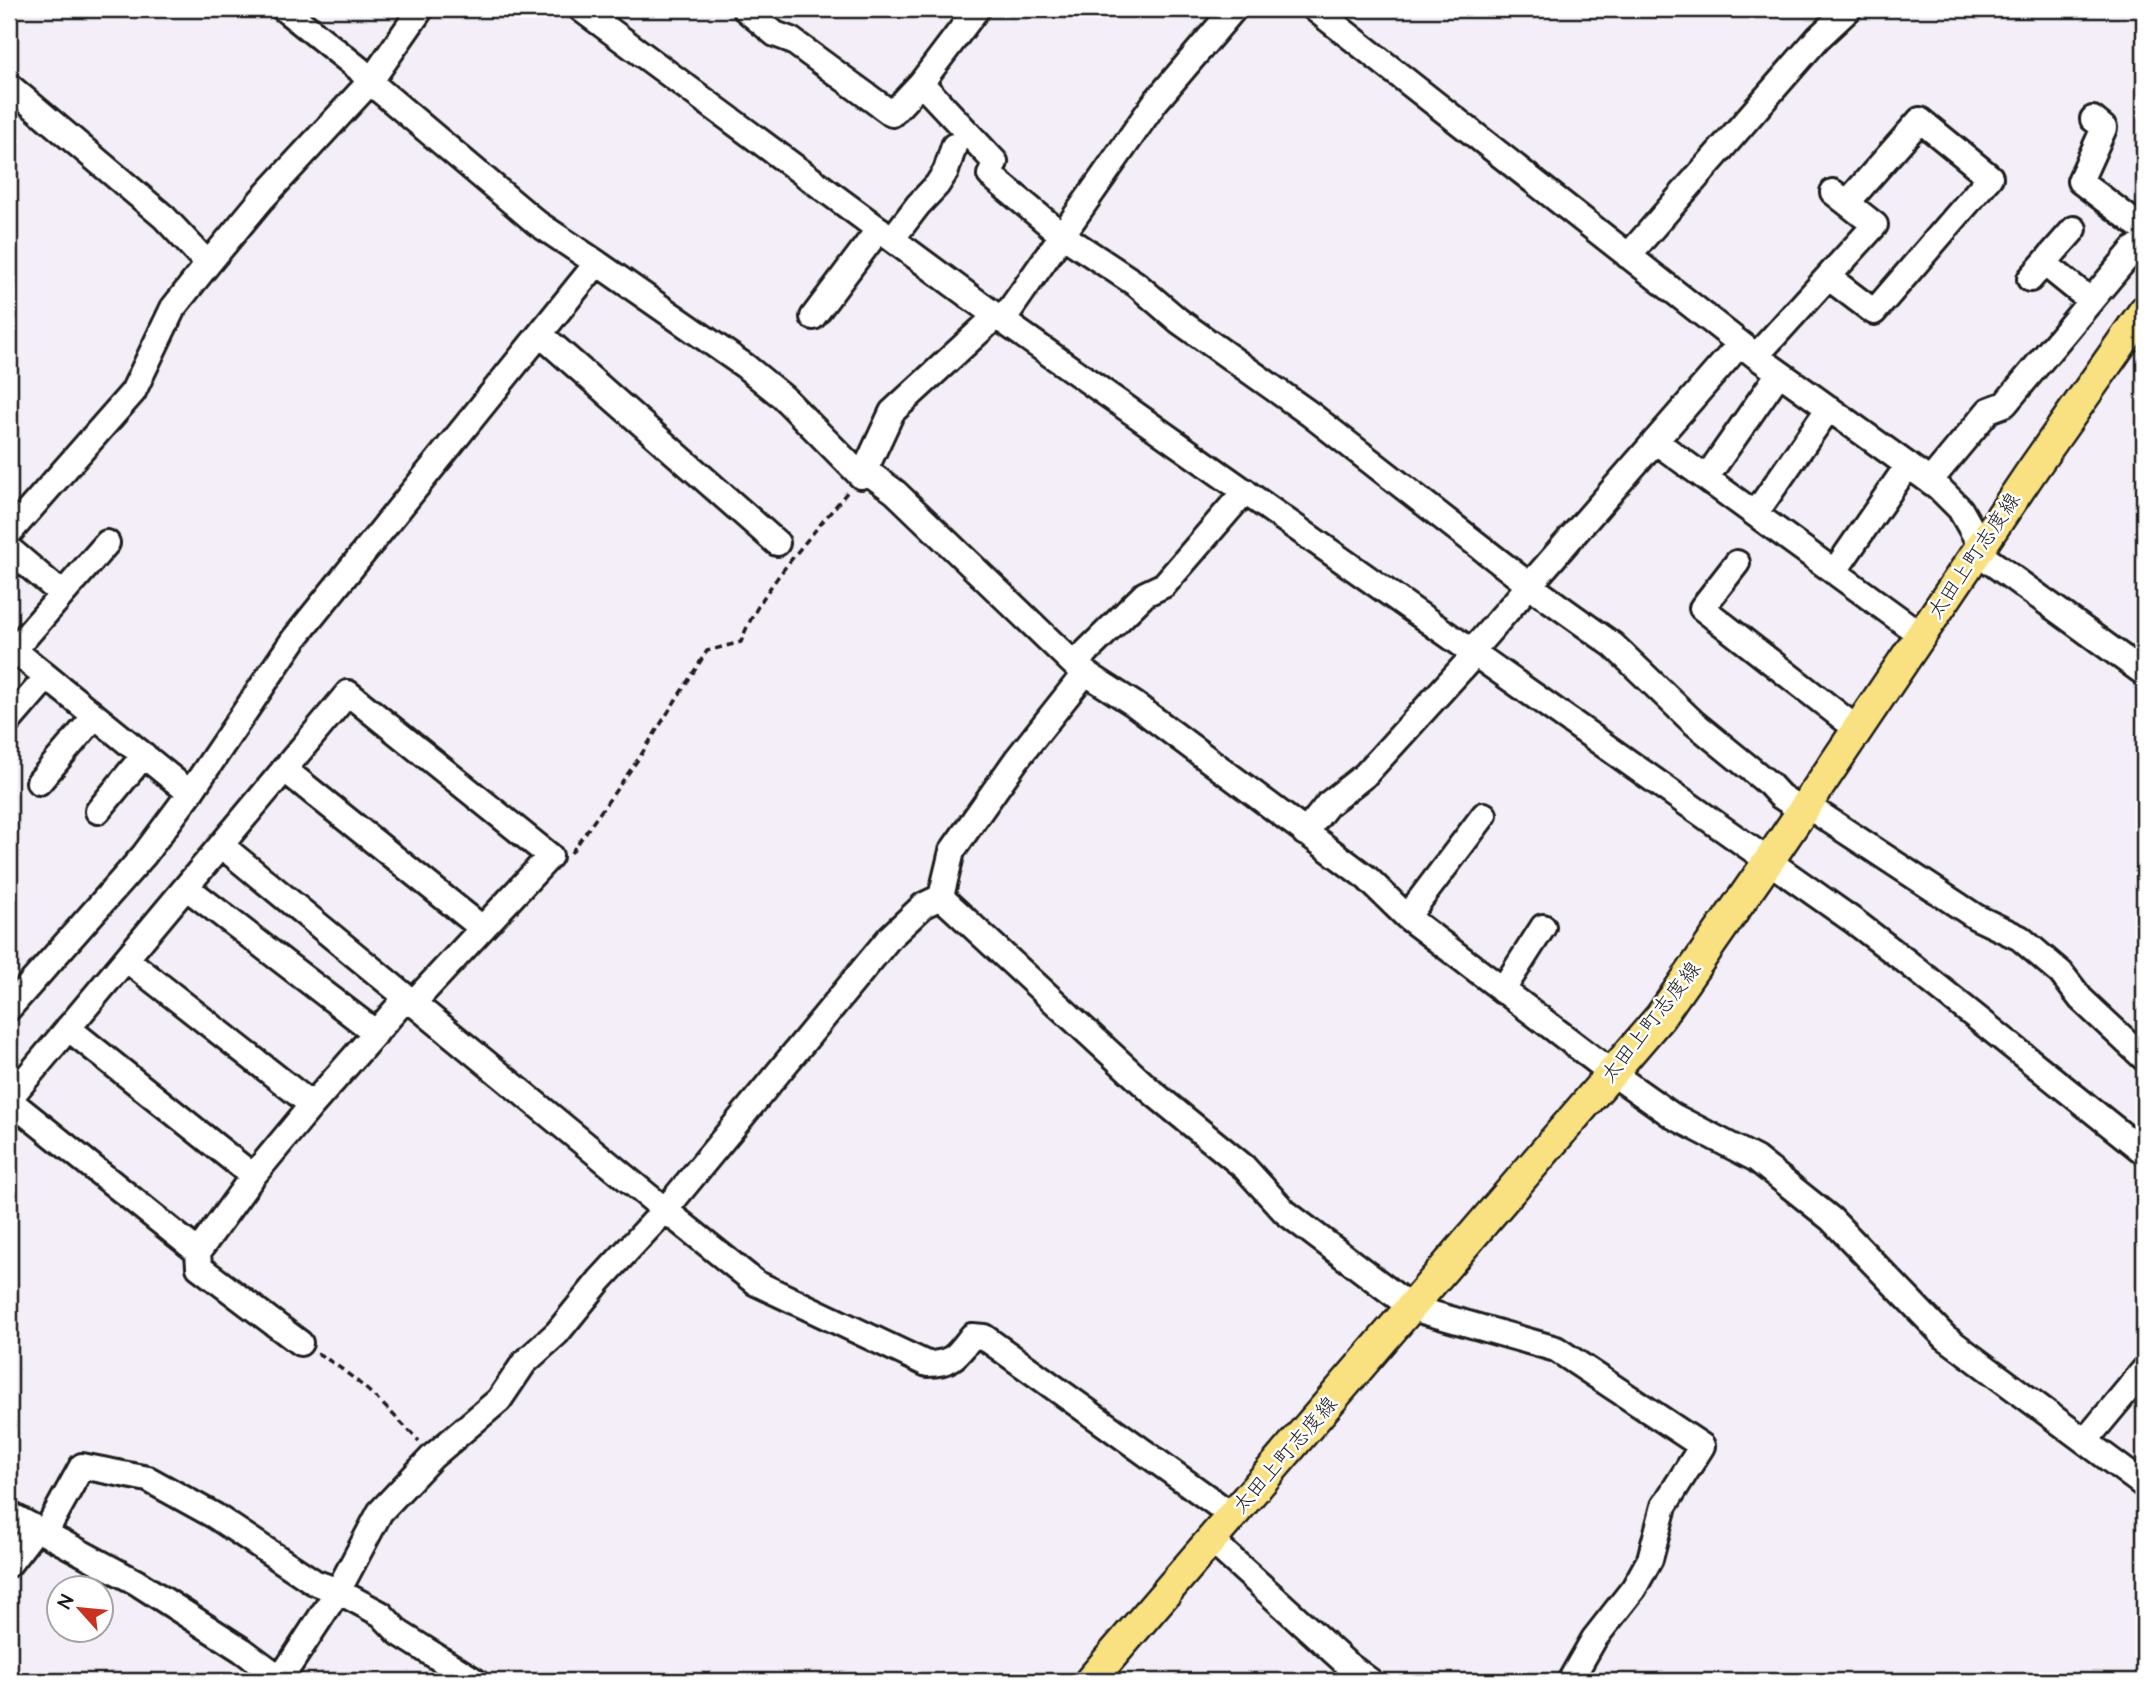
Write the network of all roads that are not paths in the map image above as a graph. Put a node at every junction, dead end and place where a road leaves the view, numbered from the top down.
1 (284, 9) edge
2 (421, 9) edge
3 (581, 9) edge
4 (746, 9) edge
5 (977, 9) edge
6 (1234, 9) edge
7 (1315, 9) edge
8 (1849, 9) edge
9 (370, 82) junction
10 (921, 83) junction
11 (9, 86) edge
12 (2092, 119) dead end
13 (954, 146) dead end
14 (2074, 229) dead end
15 (2144, 230) edge
16 (886, 234) junction
17 (1062, 235) junction
18 (1629, 256) junction
19 (2144, 257) edge
20 (597, 263) junction
21 (208, 264) junction
22 (1828, 276) junction
23 (2091, 301) junction
24 (2144, 311) edge
25 (813, 317) dead end
26 (999, 318) junction
27 (540, 334) junction
28 (1748, 350) junction
29 (1779, 373) junction
30 (1829, 408) junction
31 (1655, 441) junction
32 (1908, 465) junction
33 (861, 475) road end
34 (1706, 478) junction
35 (1930, 481) junction
36 (1245, 491) junction
37 (1755, 514) junction
38 (9, 533) edge
39 (107, 543) dead end
40 (777, 543) dead end
41 (9, 549) edge
42 (1979, 549) junction
43 (1737, 563) dead end
44 (1834, 572) junction
45 (1529, 585) junction
46 (62, 594) junction
47 (1921, 635) junction
48 (11, 648) edge
49 (1474, 652) junction
50 (1079, 668) junction
51 (2144, 673) edge
52 (47, 677) junction
53 (95, 716) junction
54 (9, 721) edge
55 (1857, 729) junction
56 (144, 755) junction
57 (284, 769) junction
58 (39, 782) dead end
59 (190, 793) junction
60 (1805, 808) junction
61 (98, 811) dead end
62 (1484, 816) dead end
63 (1305, 833) junction
64 (221, 845) junction
65 (1768, 862) junction
66 (186, 887) junction
67 (941, 897) junction
68 (1407, 917) junction
69 (1543, 927) dead end
70 (482, 928) junction
71 (126, 959) junction
72 (1502, 991) junction
73 (414, 1002) junction
74 (9, 1009) edge
75 (68, 1028) junction
76 (376, 1033) junction
77 (2144, 1058) edge
78 (1612, 1073) junction
79 (9, 1099) edge
80 (312, 1105) junction
81 (2144, 1152) edge
82 (253, 1176) junction
83 (666, 1210) junction
84 (198, 1252) junction
85 (1412, 1308) junction
86 (300, 1343) road end
87 (2144, 1370) edge
88 (2085, 1441) junction
89 (2144, 1485) edge
90 (9, 1514) edge
91 (1233, 1516) junction
92 (41, 1531) junction
93 (1212, 1541) junction
94 (9, 1564) edge
95 (338, 1591) junction
96 (281, 1680) edge
97 (475, 1681) edge
98 (1090, 1681) edge
99 (1370, 1681) edge
100 (1570, 1681) edge

1 - 9 street
2 - 9 street
3 - 16 street
4 - 10 street
5 - 10 street
6 - 17 street
7 - 18 street
8 - 18 street
9 - 20 street
9 - 21 street
10 - 17 street
11 - 21 street
12 - 15 street
13 - 16 street
14 - 23 street
16 - 25 street
16 - 26 street
17 - 26 street
17 - 45 street
18 - 28 street
19 - 23 street
20 - 27 street
20 - 33 street
21 - 38 street
22 - 22 street
22 - 28 street
23 - 35 street
24 - 42 main road, 太田上町志度線
26 - 36 street
26 - 50 street
27 - 40 street
27 - 59 street
28 - 29 street
28 - 31 street
29 - 30 street
29 - 34 street
30 - 32 street
30 - 37 street
31 - 34 street
31 - 45 street
32 - 35 street
32 - 44 street
34 - 37 street
35 - 42 street
36 - 49 street
36 - 50 street
37 - 44 street
39 - 46 street
41 - 46 street
42 - 47 main road, 太田上町志度線
42 - 51 street
43 - 55 street
44 - 47 street
45 - 49 street
45 - 60 street
46 - 48 street
47 - 55 main road, 太田上町志度線
48 - 52 street
49 - 63 street
49 - 65 street
50 - 63 street
50 - 67 street
52 - 53 street
52 - 54 street
53 - 56 street
53 - 58 street
55 - 60 main road, 太田上町志度線
56 - 59 street
56 - 61 street
57 - 64 street
57 - 70 street
57 - 70 street
59 - 74 street
60 - 65 main road, 太田上町志度線
60 - 77 street
62 - 68 street
63 - 68 street
64 - 66 street
64 - 73 street
65 - 78 main road, 太田上町志度線
65 - 81 street
66 - 71 street
66 - 76 street
67 - 83 street
67 - 85 street
68 - 72 street
69 - 72 street
70 - 73 street
71 - 75 street
71 - 80 street
72 - 78 street
73 - 76 street
73 - 83 street
75 - 79 street
75 - 82 street
76 - 80 street
78 - 85 main road, 太田上町志度線
78 - 88 street
79 - 84 street
80 - 82 street
82 - 84 street
83 - 91 street
83 - 95 street
84 - 86 street
85 - 91 main road, 太田上町志度線
85 - 100 street
87 - 88 street
88 - 89 street
90 - 92 street
91 - 93 main road, 太田上町志度線
92 - 94 street
92 - 95 street
92 - 96 street
93 - 98 main road, 太田上町志度線
93 - 99 street
95 - 96 street
95 - 97 street

